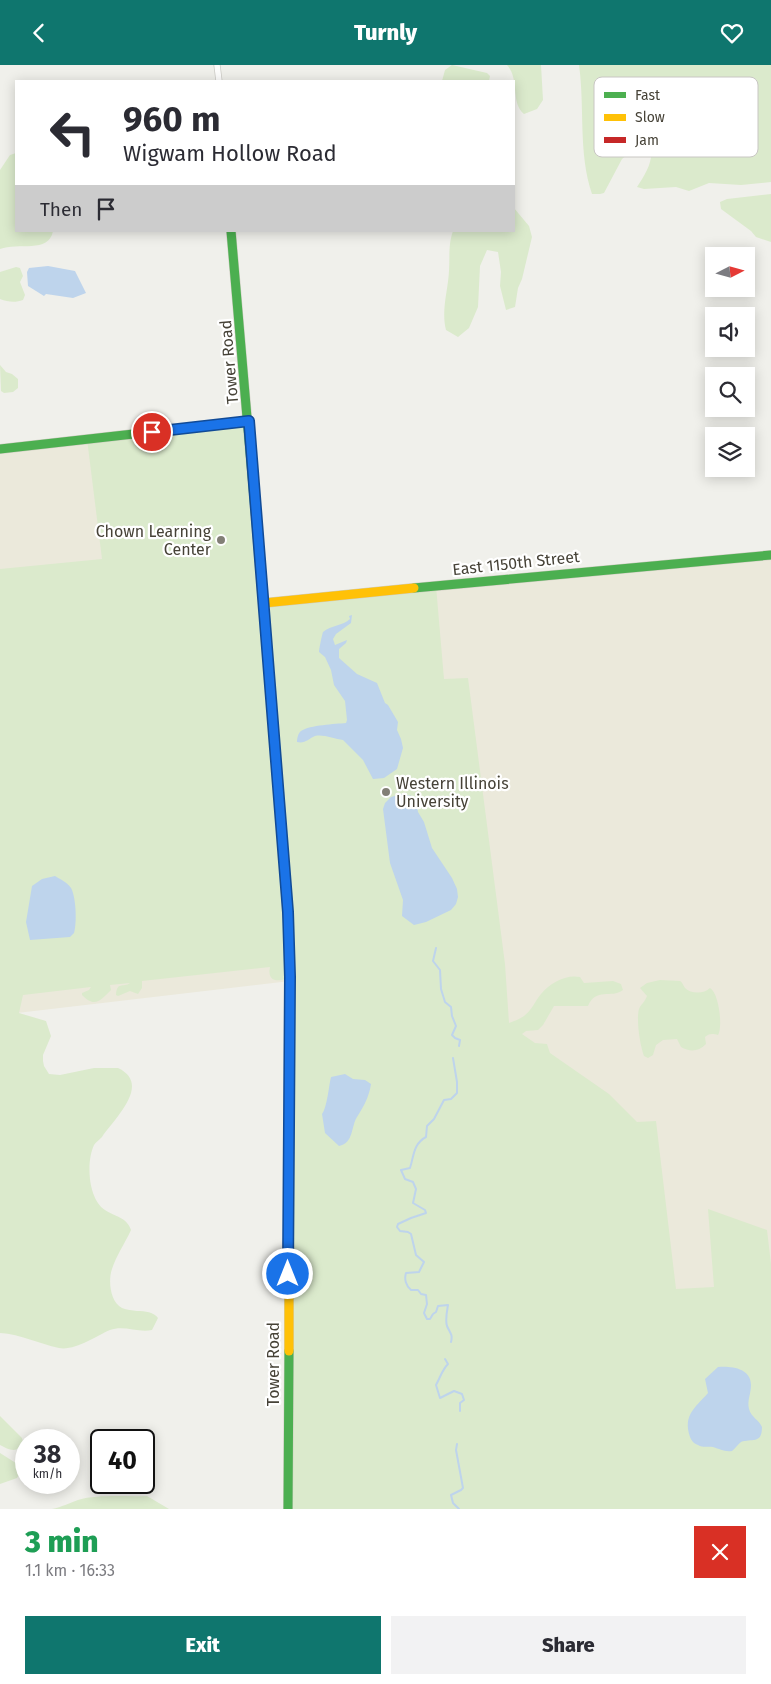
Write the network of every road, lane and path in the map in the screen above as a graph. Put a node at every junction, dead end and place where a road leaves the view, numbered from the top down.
1 (217, 65) edge
2 (219, 80) edge
3 (231, 232) edge
4 (249, 421) junction
5 (0, 449) edge
6 (771, 555) edge
7 (264, 603) junction
8 (288, 1509) edge

1 - 2 street
3 - 4 street, Tower Road
4 - 5 street
4 - 7 street, Tower Road
6 - 7 street, East 1150th Street
7 - 8 street, Tower Road

